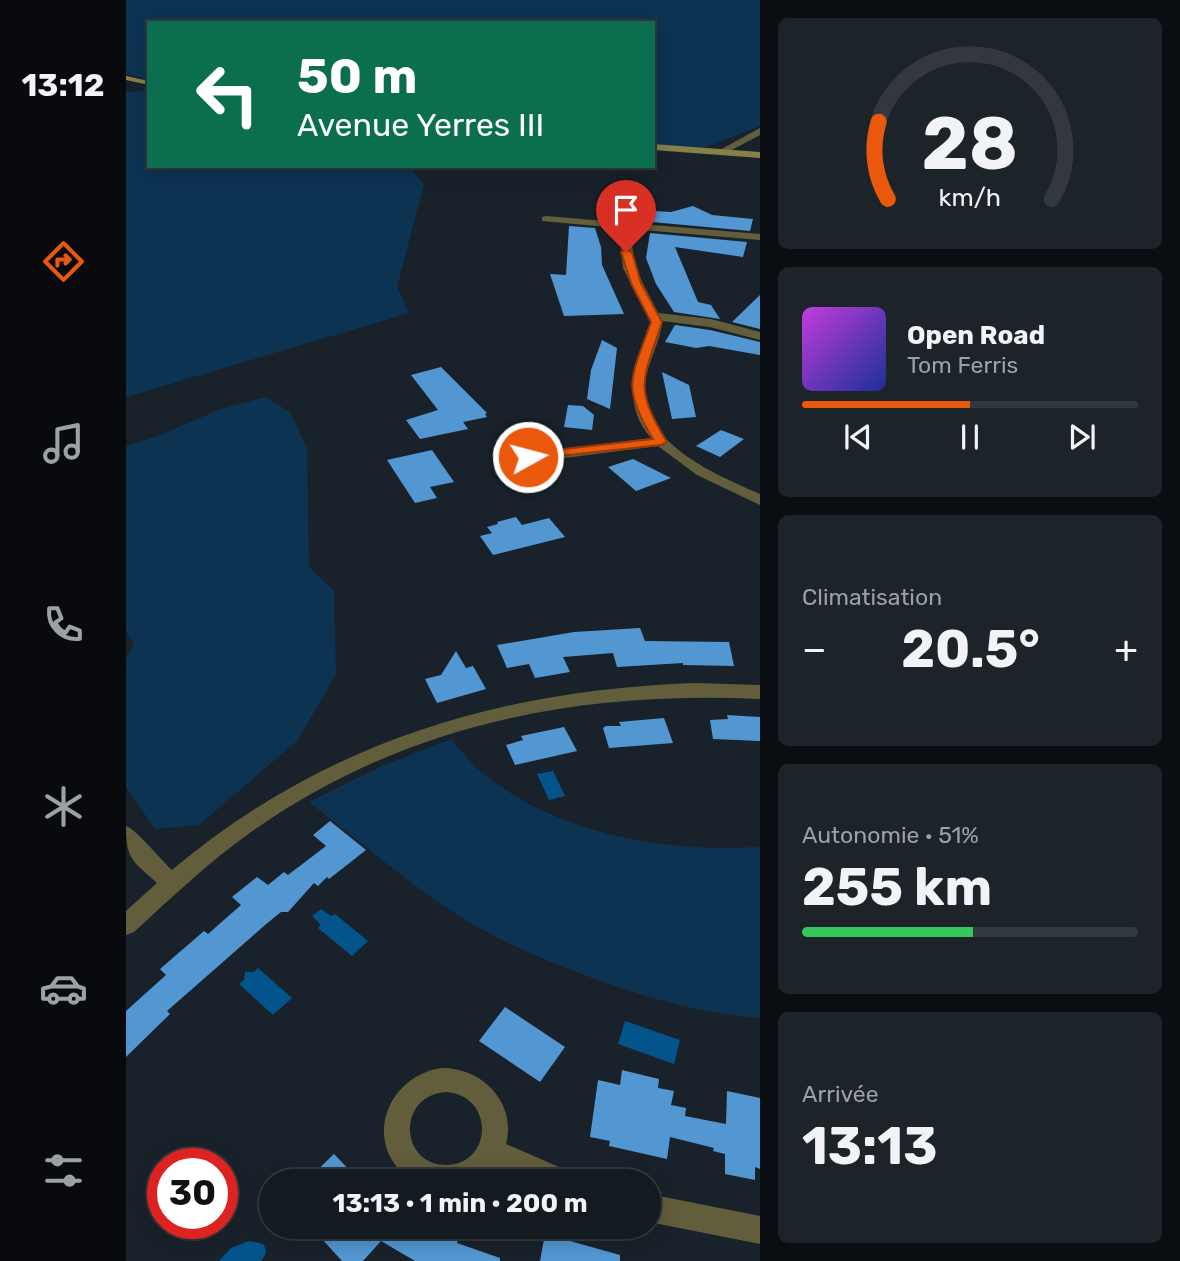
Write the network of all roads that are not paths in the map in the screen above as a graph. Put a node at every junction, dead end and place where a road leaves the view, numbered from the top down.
1 (126, 78) edge
2 (147, 83) edge
3 (760, 131) edge
4 (655, 147) edge
5 (723, 151) junction
6 (760, 155) edge
7 (546, 219) dead end
8 (624, 225) junction
9 (760, 237) edge
10 (655, 316) junction
11 (760, 336) edge
12 (661, 442) junction
13 (508, 463) dead end
14 (760, 500) edge
15 (760, 692) edge
16 (126, 834) edge
17 (172, 883) junction
18 (126, 925) edge
19 (490, 1151) dead end
20 (531, 1169) edge
21 (661, 1210) edge
22 (760, 1230) edge

1 - 2 main road
3 - 5 street
4 - 5 main road
5 - 6 main road
7 - 8 street
8 - 9 street
8 - 10 street
10 - 11 street
10 - 12 street
12 - 13 street
12 - 14 street
15 - 17 street
16 - 17 street
17 - 18 street
19 - 20 street
21 - 22 street

